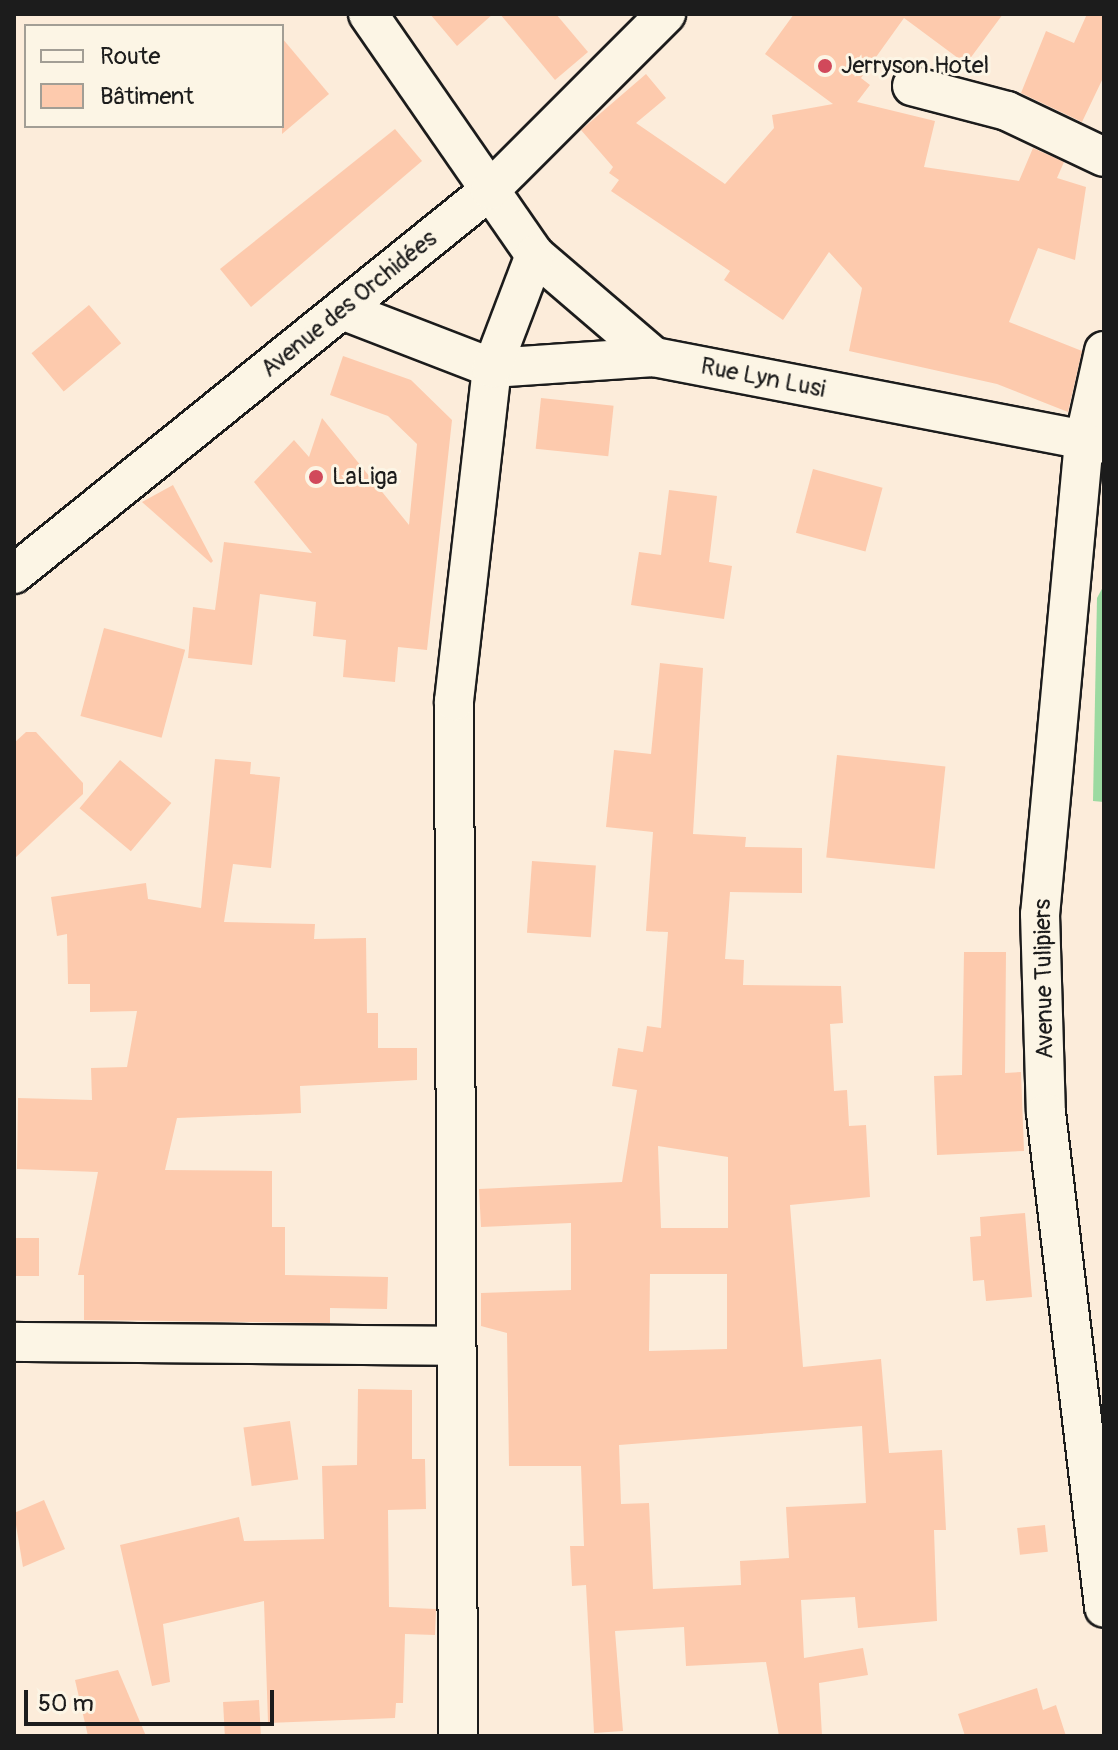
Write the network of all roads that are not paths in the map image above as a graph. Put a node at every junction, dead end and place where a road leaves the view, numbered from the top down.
1 (368, 14) edge
2 (666, 14) edge
3 (912, 86) dead end
4 (1104, 157) edge
5 (490, 190) junction
6 (535, 255) junction
7 (342, 310) junction
8 (1104, 351) edge
9 (654, 357) junction
10 (492, 368) junction
11 (1094, 443) edge
12 (14, 574) edge
13 (14, 1342) edge
14 (456, 1346) junction
15 (1104, 1608) edge
16 (456, 1735) edge

1 - 5 street, Rue Lyn Lusi
2 - 5 street, Avenue des Orchidées
3 - 4 street
5 - 6 street, Rue Lyn Lusi
5 - 7 street, Avenue des Orchidées
6 - 9 street, Rue Lyn Lusi
6 - 10 street
7 - 10 street
7 - 12 street, Avenue des Orchidées
8 - 11 street, Avenue Tulipiers
9 - 10 street
9 - 11 street, Rue Lyn Lusi
10 - 14 street
11 - 15 street, Avenue Tulipiers
13 - 14 street
14 - 16 street

